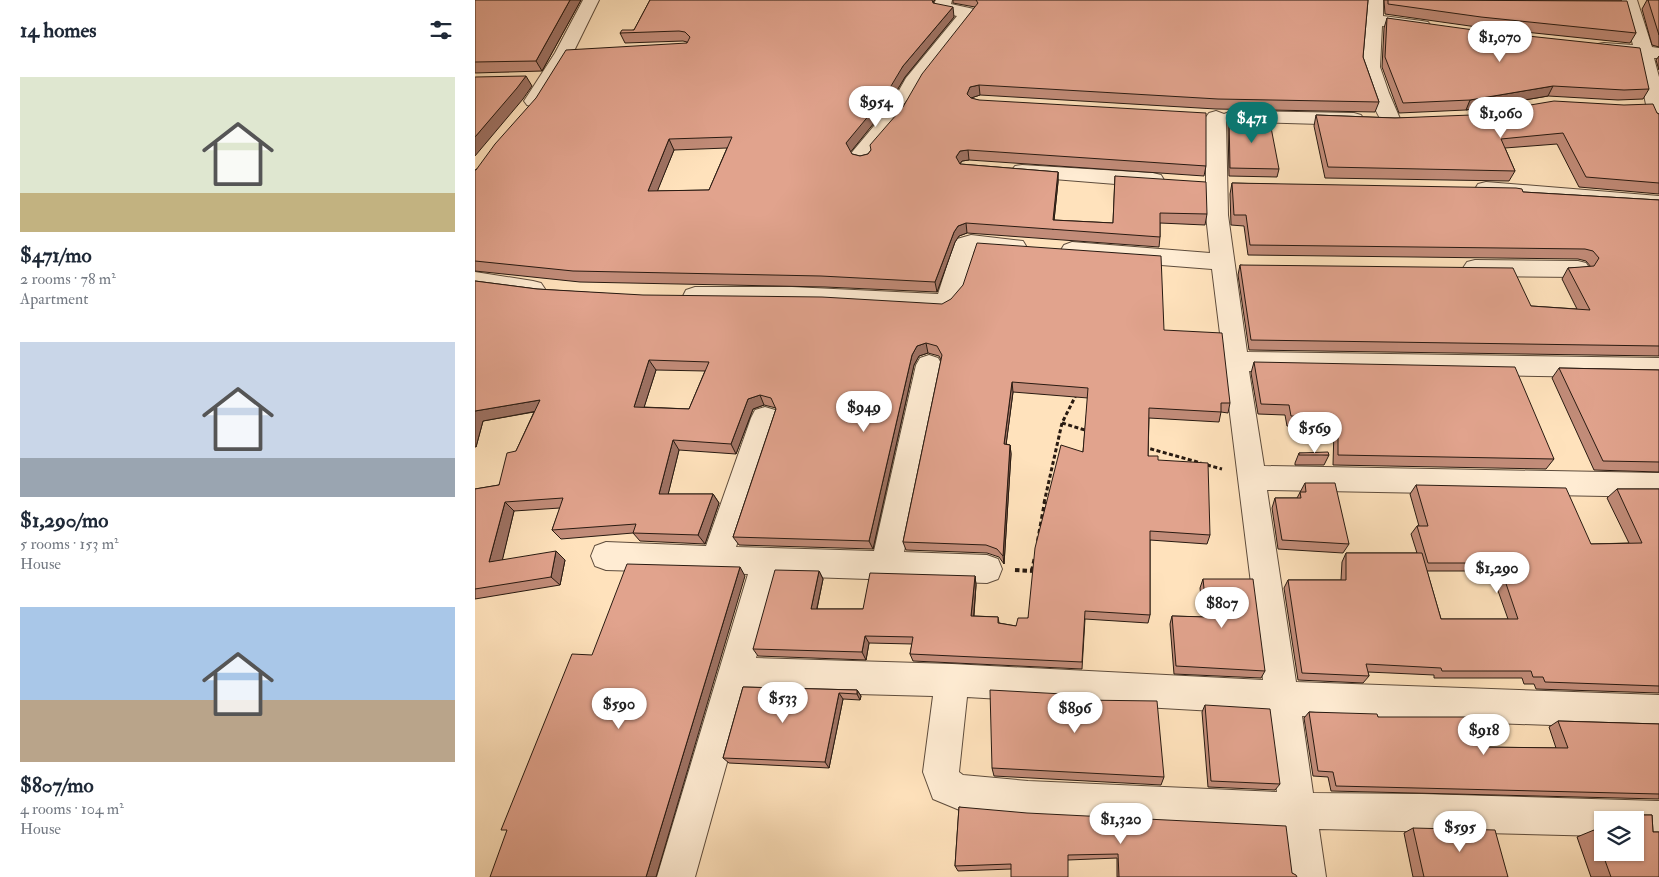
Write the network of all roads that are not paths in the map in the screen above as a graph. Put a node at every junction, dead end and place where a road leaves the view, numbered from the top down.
1 (591, 0) edge
2 (944, 0) edge
3 (1372, 0) edge
4 (1625, 2) edge
5 (1649, 2) edge
6 (1374, 20) junction
7 (1439, 29) edge
8 (1585, 46) edge
9 (564, 52) junction
10 (584, 52) edge
11 (1651, 53) edge
12 (529, 78) dead end
13 (548, 78) junction
14 (1653, 109) edge
15 (521, 116) edge
16 (863, 159) edge
17 (1001, 170) edge
18 (1170, 182) edge
19 (1467, 189) edge
20 (1659, 203) edge
21 (1230, 264) junction
22 (1450, 267) edge
23 (1578, 269) edge
24 (475, 280) edge
25 (555, 291) edge
26 (675, 296) edge
27 (1235, 361) junction
28 (929, 364) dead end
29 (1659, 368) edge
30 (765, 418) dead end
31 (1251, 478) junction
32 (1659, 485) edge
33 (606, 556) dead end
34 (716, 560) junction
35 (767, 562) junction
36 (886, 566) junction
37 (987, 569) road end
38 (734, 674) junction
39 (952, 680) junction
40 (1282, 698) junction
41 (1659, 712) edge
42 (1298, 811) junction
43 (1659, 819) edge
44 (676, 877) edge
45 (1307, 877) edge

1 - 9 street
2 - 16 street
3 - 6 street
4 - 5 street
4 - 11 street
6 - 7 street
6 - 21 street
8 - 11 street
9 - 10 street
9 - 13 street
11 - 14 street
12 - 13 street
13 - 15 street
17 - 18 street
19 - 20 street
21 - 26 street
21 - 27 street
22 - 23 street
24 - 25 street
27 - 29 street
27 - 31 street
28 - 36 street
30 - 34 street
31 - 32 street
31 - 40 street
33 - 34 street
34 - 35 street
35 - 36 street
35 - 38 street
36 - 37 street
38 - 39 street
38 - 44 street
39 - 40 street
39 - 42 street
40 - 41 street
40 - 42 street
42 - 43 street
42 - 45 street

